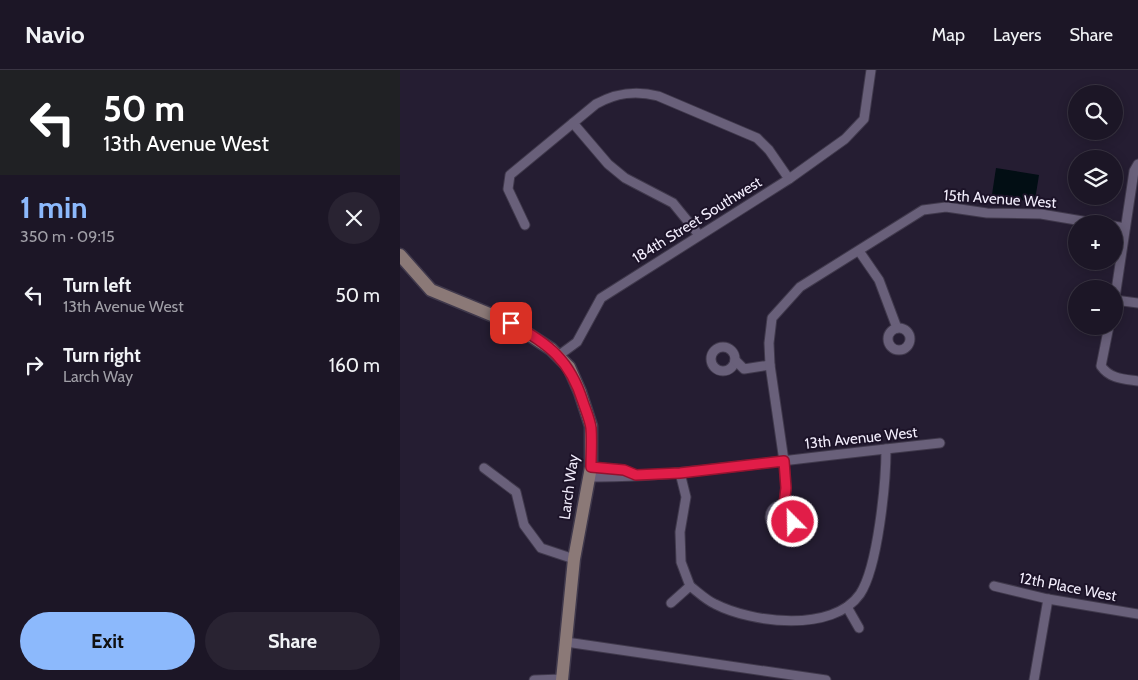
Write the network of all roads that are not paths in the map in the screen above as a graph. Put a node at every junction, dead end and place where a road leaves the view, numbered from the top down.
1 (871, 70) edge
2 (573, 123) junction
3 (1138, 164) edge
4 (789, 179) junction
5 (1068, 219) edge
6 (525, 225) dead end
7 (1125, 228) joint
8 (698, 235) junction
9 (859, 251) junction
10 (400, 255) edge
11 (1117, 280) edge
12 (1123, 302) edge
13 (1138, 303) edge
14 (897, 328) dead end
15 (1107, 335) edge
16 (558, 356) junction
17 (735, 360) dead end
18 (770, 365) junction
19 (1138, 381) edge
20 (940, 443) dead end
21 (886, 449) junction
22 (784, 461) junction
23 (484, 468) dead end
24 (591, 472) junction
25 (680, 473) junction
26 (784, 505) dead end
27 (574, 559) junction
28 (690, 586) junction
29 (994, 586) dead end
30 (1048, 599) junction
31 (671, 603) dead end
32 (847, 607) junction
33 (1138, 614) edge
34 (859, 628) dead end
35 (566, 642) junction
36 (562, 679) edge
37 (534, 680) edge
38 (826, 680) edge
39 (1034, 680) edge

1 - 4 street, 184th Street Southwest
2 - 4 street
2 - 6 street
2 - 8 street
3 - 7 street
4 - 8 street, 184th Street Southwest
5 - 9 street, 15th Avenue West
7 - 11 street
8 - 16 street, 184th Street Southwest
9 - 14 street
9 - 18 street, 15th Avenue West
10 - 16 main road, Larch Way
12 - 13 street
15 - 19 street
16 - 24 main road, Larch Way
17 - 18 street
18 - 22 street, 15th Avenue West
20 - 21 street, 13th Avenue West
21 - 22 street, 13th Avenue West
21 - 32 street
22 - 25 street, 13th Avenue West
22 - 26 street, 15th Avenue West
23 - 27 street
24 - 25 street, 13th Avenue West
24 - 27 main road, Larch Way
25 - 28 street
27 - 35 main road, Larch Way
28 - 31 street
28 - 32 street
29 - 30 street, 12th Place West
30 - 33 street, 12th Place West
30 - 39 street
32 - 34 street
35 - 36 main road, Larch Way
35 - 38 street
36 - 37 street

